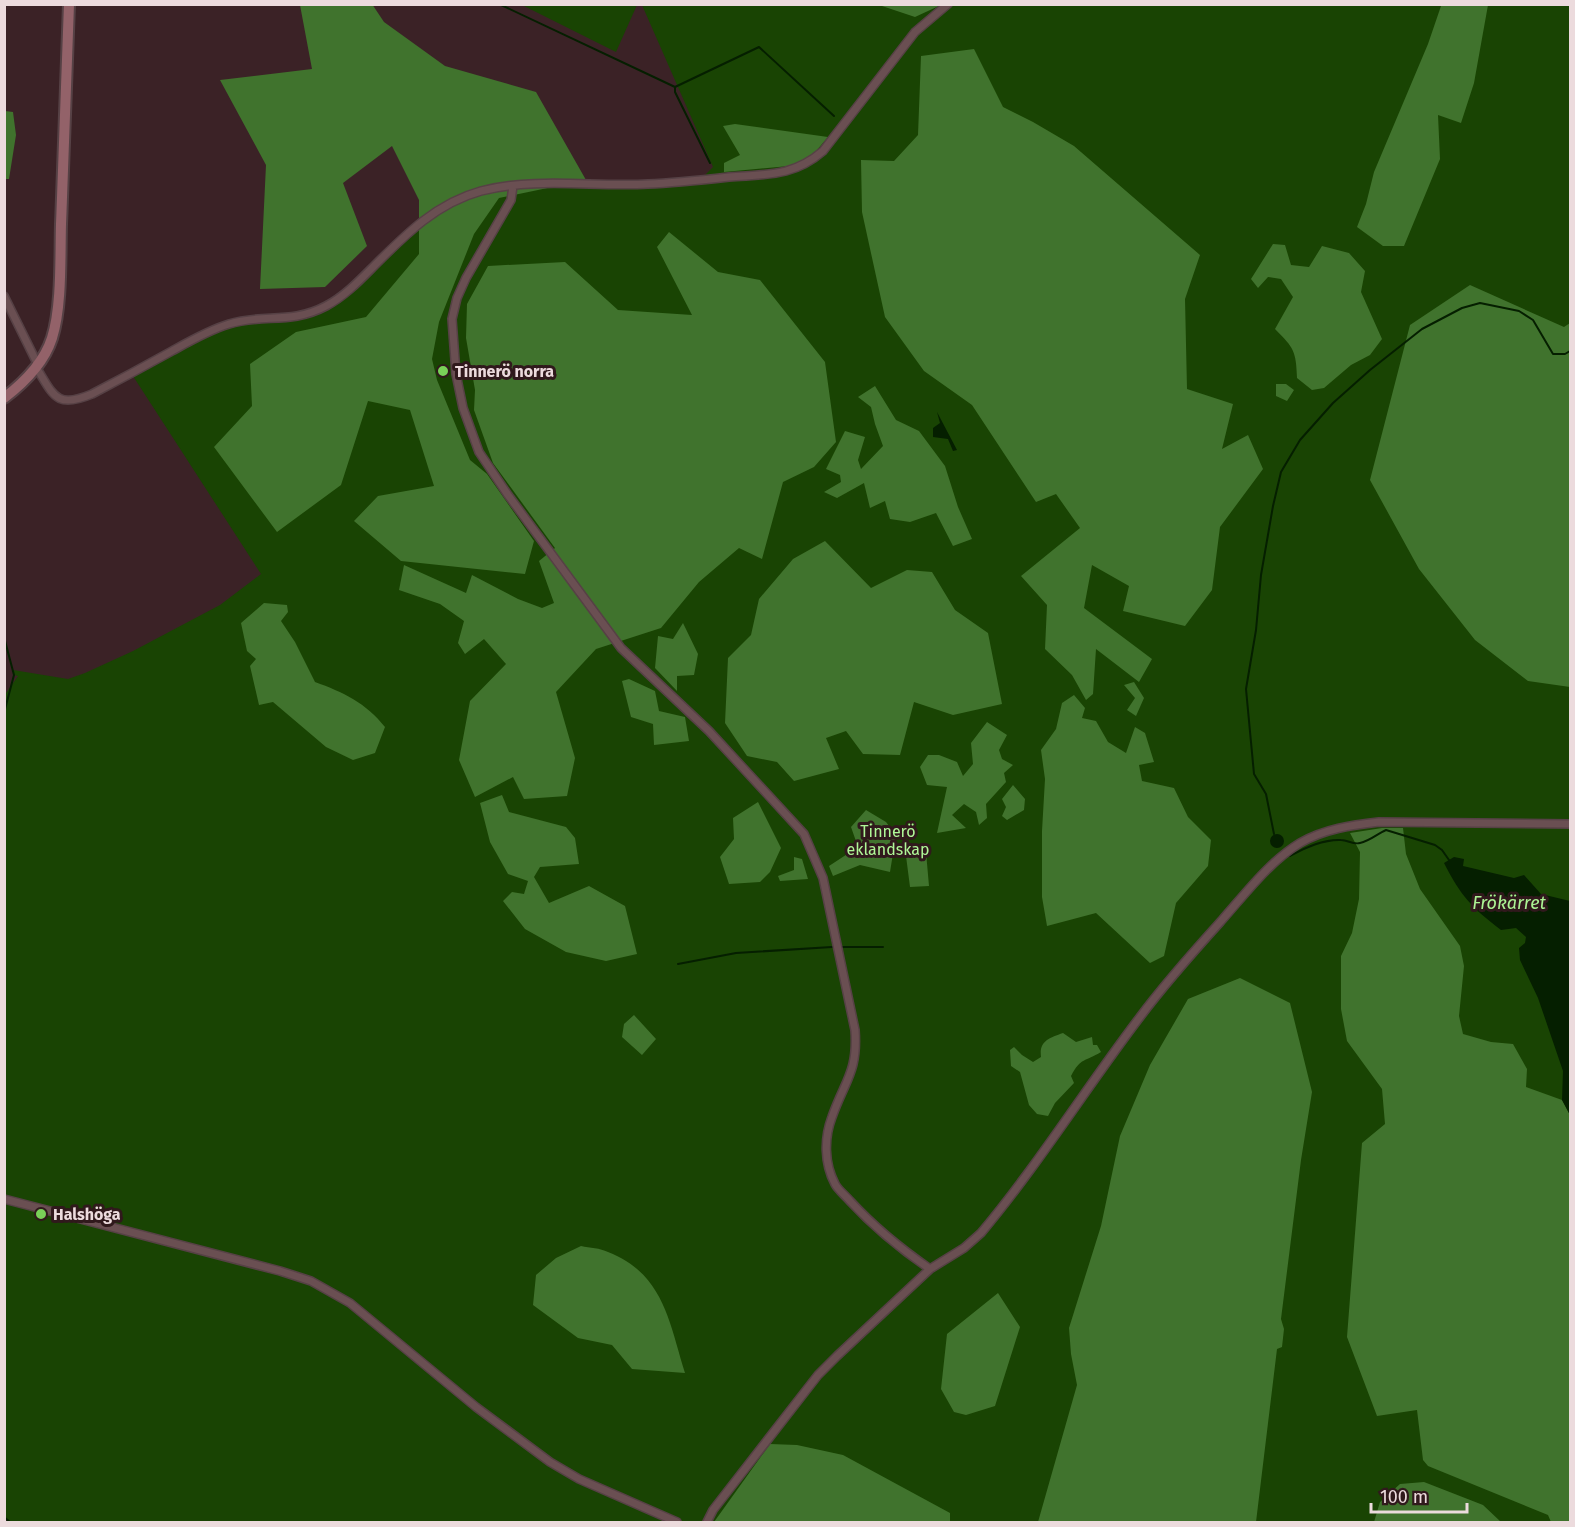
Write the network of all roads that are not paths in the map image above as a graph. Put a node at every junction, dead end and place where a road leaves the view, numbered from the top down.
1 (69, 4) edge
2 (948, 4) edge
3 (513, 186) junction
4 (4, 296) edge
5 (37, 366) junction
6 (4, 398) edge
7 (1570, 824) edge
8 (4, 1198) edge
9 (930, 1269) junction
10 (677, 1522) edge
11 (707, 1522) edge

1 - 5 street
2 - 3 street
3 - 5 street
3 - 9 street
4 - 5 street
5 - 6 street
7 - 9 street
8 - 10 street
9 - 11 street

